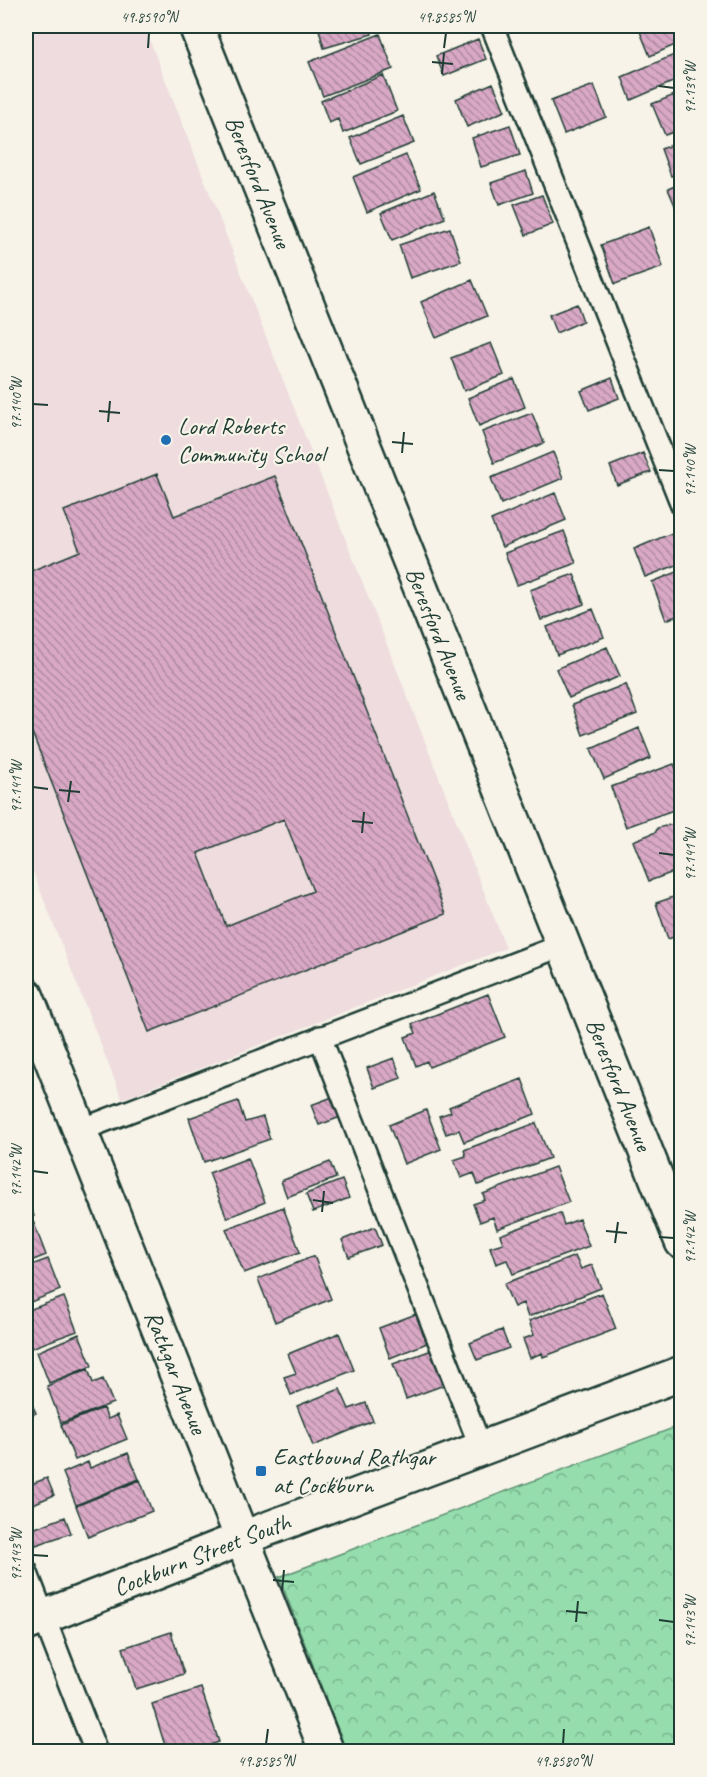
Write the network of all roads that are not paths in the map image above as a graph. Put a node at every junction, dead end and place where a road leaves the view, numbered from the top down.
1 (196, 26) edge
2 (492, 26) edge
3 (681, 505) edge
4 (563, 945) junction
5 (26, 995) edge
6 (320, 1037) junction
7 (78, 1131) junction
8 (681, 1242) edge
9 (681, 1373) edge
10 (481, 1448) junction
11 (243, 1538) junction
12 (26, 1571) edge
13 (34, 1620) edge
14 (96, 1752) edge
15 (327, 1752) edge

1 - 4 street, Beresford Avenue
2 - 3 lane
4 - 6 lane
4 - 8 street, Beresford Avenue
5 - 7 street, Rathgar Avenue
6 - 7 lane
6 - 10 lane
7 - 11 street, Rathgar Avenue
9 - 10 street, Cockburn Street South
10 - 11 street, Cockburn Street South
11 - 13 street, Cockburn Street South
11 - 15 street, Rathgar Avenue
12 - 13 lane
13 - 14 lane

